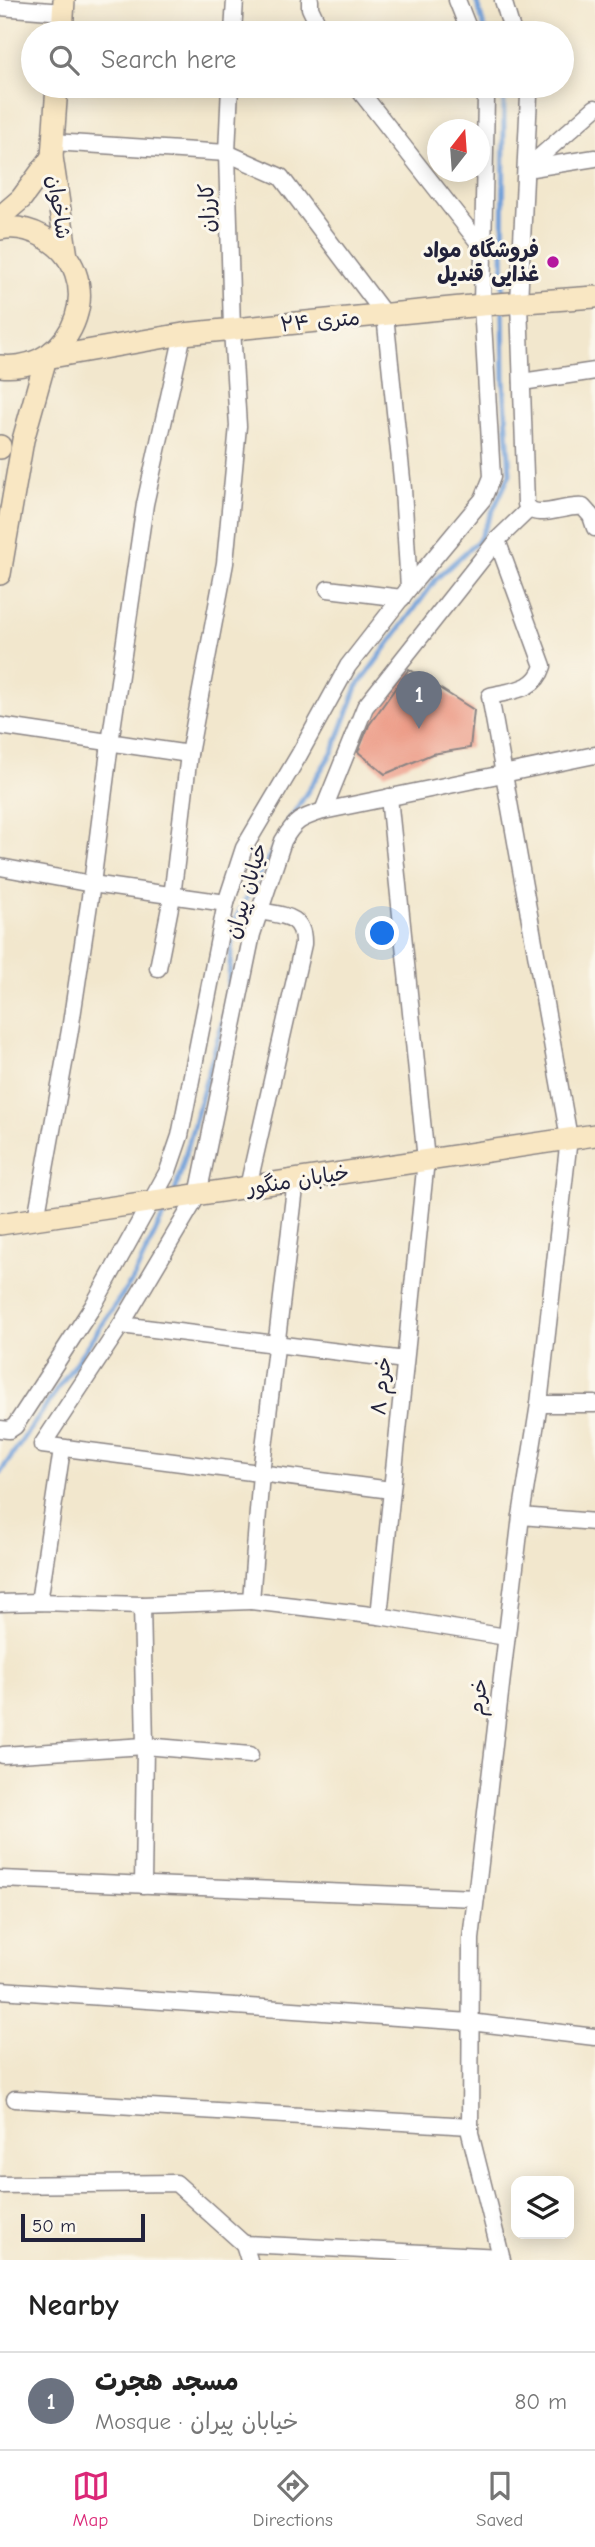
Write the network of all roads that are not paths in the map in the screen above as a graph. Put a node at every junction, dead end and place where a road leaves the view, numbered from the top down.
1 (235, 0) edge
2 (310, 0) edge
3 (457, 0) edge
4 (503, 0) edge
5 (0, 7) edge
6 (63, 15) edge
7 (234, 21) edge
8 (316, 21) edge
9 (465, 21) edge
10 (509, 21) edge
11 (56, 98) edge
12 (229, 98) edge
13 (365, 98) edge
14 (486, 98) edge
15 (529, 98) edge
16 (595, 108) edge
17 (52, 150) junction
18 (227, 153) junction
19 (595, 158) edge
20 (526, 169) junction
21 (0, 217) edge
22 (0, 229) edge
23 (482, 247) junction
24 (67, 257) junction
25 (595, 297) edge
26 (519, 303) junction
27 (482, 305) junction
28 (384, 315) junction
29 (232, 329) junction
30 (183, 334) junction
31 (46, 358) junction
32 (0, 366) edge
33 (595, 371) edge
34 (522, 382) junction
35 (528, 510) junction
36 (595, 528) edge
37 (497, 540) junction
38 (0, 574) edge
39 (328, 589) dead end
40 (405, 593) junction
41 (0, 726) edge
42 (110, 743) junction
43 (189, 754) junction
44 (595, 755) edge
45 (504, 774) junction
46 (389, 797) junction
47 (323, 810) junction
48 (0, 867) edge
49 (92, 884) junction
50 (172, 897) junction
51 (226, 903) junction
52 (259, 911) junction
53 (158, 968) dead end
54 (595, 1135) edge
55 (569, 1139) junction
56 (426, 1160) junction
57 (296, 1180) junction
58 (248, 1187) junction
59 (198, 1195) junction
60 (150, 1202) junction
61 (36, 1219) junction
62 (0, 1223) edge
63 (121, 1325) junction
64 (276, 1344) junction
65 (405, 1360) junction
66 (539, 1404) junction
67 (595, 1404) edge
68 (0, 1429) edge
69 (62, 1449) junction
70 (261, 1473) junction
71 (391, 1490) junction
72 (522, 1517) junction
73 (595, 1522) edge
74 (251, 1601) junction
75 (39, 1602) junction
76 (0, 1603) edge
77 (142, 1605) junction
78 (379, 1616) junction
79 (506, 1637) junction
80 (145, 1746) junction
81 (3, 1755) dead end
82 (250, 1755) dead end
83 (0, 1879) edge
84 (143, 1885) junction
85 (476, 1898) junction
86 (0, 1990) edge
87 (470, 2022) junction
88 (595, 2037) edge
89 (15, 2099) dead end
90 (470, 2126) junction
91 (0, 2185) edge
92 (247, 2252) edge
93 (501, 2258) edge

1 - 7 street
2 - 8 street
3 - 9 street
4 - 10 street
5 - 6 street
11 - 17 street, شاخوان
12 - 18 street, کارزان
13 - 23 street
14 - 23 street
15 - 20 street
16 - 20 street
17 - 18 street
17 - 21 street, شاخوان
17 - 24 street, شاخوان
18 - 28 street
18 - 29 street, کارزان
19 - 20 street
20 - 26 street
22 - 24 street
23 - 27 street
24 - 31 street, شاخوان
25 - 26 street, ۲۴ متری
26 - 27 street, ۲۴ متری
26 - 34 street
27 - 28 street, ۲۴ متری
27 - 40 street
28 - 29 street, ۲۴ متری
28 - 40 street
29 - 30 street, ۲۴ متری
29 - 43 street, کارزان
30 - 31 street, ۲۴ متری
30 - 42 street
31 - 32 street, ۲۴ متری
31 - 38 street
33 - 34 street
34 - 35 street
35 - 36 street
35 - 37 street
37 - 45 street, خرم
37 - 47 street
39 - 40 street
40 - 51 street
41 - 42 street
42 - 43 street
42 - 49 street
43 - 50 street, کارزان
44 - 45 street, خیابان پیران
45 - 46 street, خیابان پیران
45 - 55 street, خرم
46 - 47 street, خیابان پیران
46 - 56 street, خرم ۸
47 - 52 street, خیابان پیران
48 - 49 street
49 - 50 street
49 - 61 street
50 - 51 street
50 - 53 street, کارزان
51 - 60 street
52 - 58 street
52 - 59 street, خیابان پیران
54 - 55 street, خیابان منگور
55 - 56 street, خیابان منگور
55 - 66 street, خرم
56 - 57 street, خیابان منگور
56 - 65 street, خرم ۸
57 - 58 street, خیابان منگور
57 - 64 street
58 - 59 street, خیابان منگور
59 - 60 street, خیابان منگور
59 - 63 street, خیابان پیران
60 - 61 street, خیابان منگور
60 - 68 street
61 - 62 street, خیابان منگور
63 - 64 street
63 - 69 street, خیابان پیران
64 - 65 street
64 - 70 street
65 - 71 street, خرم ۸
66 - 67 street
66 - 72 street, خرم
69 - 70 street
69 - 75 street
70 - 71 street
70 - 74 street
71 - 78 street, خرم ۸
72 - 73 street
72 - 79 street, خرم
74 - 77 street
74 - 78 street
75 - 76 street
75 - 77 street
77 - 80 street
78 - 79 street
79 - 85 street, خرم
80 - 81 street
80 - 82 street
80 - 84 street
83 - 84 street
84 - 85 street
85 - 87 street, خرم
86 - 87 street
87 - 88 street
87 - 90 street, خرم
89 - 90 street
90 - 93 street, خرم
91 - 92 street
92 - 93 street

